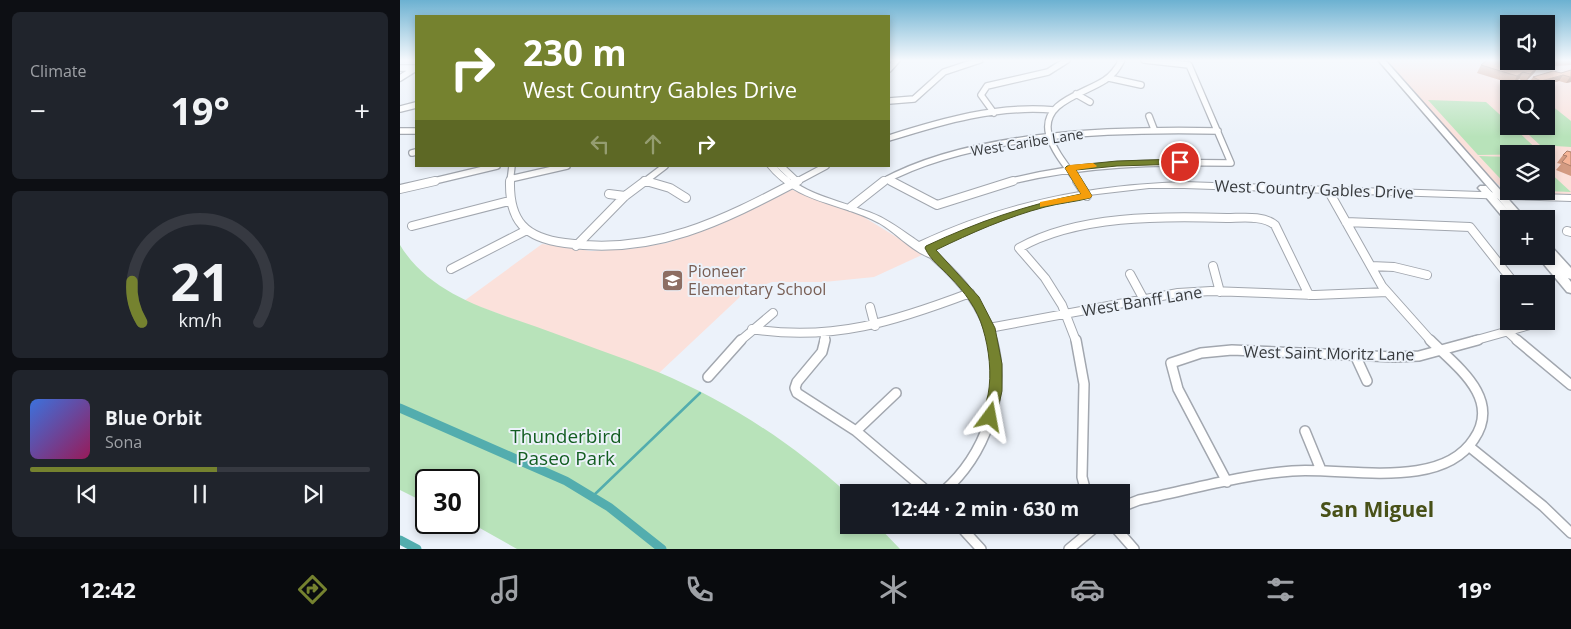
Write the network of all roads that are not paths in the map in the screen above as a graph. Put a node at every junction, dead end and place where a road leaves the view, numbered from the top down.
1 (929, 86) edge
2 (990, 86) edge
3 (1097, 86) edge
4 (1198, 86) edge
5 (1399, 86) edge
6 (1076, 94) junction
7 (890, 101) edge
8 (1090, 102) dead end
9 (415, 105) edge
10 (400, 109) edge
11 (1054, 110) junction
12 (994, 113) junction
13 (1149, 116) dead end
14 (1154, 129) junction
15 (1218, 130) junction
16 (400, 131) edge
17 (415, 131) edge
18 (1050, 136) junction
19 (890, 138) edge
20 (493, 167) edge
21 (512, 167) edge
22 (563, 167) edge
23 (664, 167) edge
24 (772, 167) edge
25 (781, 167) edge
26 (824, 167) edge
27 (1070, 168) junction
28 (888, 178) junction
29 (510, 179) junction
30 (644, 180) junction
31 (793, 183) junction
32 (400, 189) edge
33 (1329, 192) junction
34 (609, 194) dead end
35 (1086, 194) junction
36 (625, 196) junction
37 (686, 198) dead end
38 (1497, 198) junction
39 (1571, 198) edge
40 (509, 201) junction
41 (1571, 203) edge
42 (853, 205) junction
43 (1504, 210) edge
44 (1511, 210) edge
45 (1346, 222) junction
46 (412, 226) dead end
47 (527, 230) junction
48 (576, 246) junction
49 (926, 249) junction
50 (1555, 260) edge
51 (1551, 265) edge
52 (1213, 266) dead end
53 (1371, 266) junction
54 (451, 269) dead end
55 (1130, 274) dead end
56 (1427, 275) dead end
57 (1509, 275) edge
58 (1570, 283) edge
59 (1220, 292) junction
60 (1387, 292) junction
61 (970, 293) junction
62 (1309, 295) junction
63 (1143, 298) junction
64 (870, 307) dead end
65 (773, 313) dead end
66 (1066, 313) junction
67 (875, 326) junction
68 (989, 328) junction
69 (752, 329) junction
70 (1515, 330) edge
71 (1508, 332) junction
72 (826, 334) junction
73 (1442, 350) junction
74 (1354, 355) junction
75 (708, 377) dead end
76 (1367, 381) dead end
77 (1571, 385) edge
78 (896, 393) dead end
79 (856, 431) junction
80 (1305, 431) dead end
81 (1470, 448) junction
82 (1321, 470) junction
83 (1227, 482) junction
84 (919, 484) edge
85 (950, 484) edge
86 (1084, 484) edge
87 (1130, 503) edge
88 (1571, 533) edge
89 (967, 534) edge
90 (1087, 534) edge
91 (1121, 534) edge
92 (981, 549) edge
93 (1069, 549) edge
94 (1134, 549) edge

1 - 7 street
2 - 12 street
3 - 6 street
4 - 15 street
5 - 38 main road
6 - 8 street
6 - 11 street
9 - 10 street
11 - 12 street
11 - 18 street
12 - 19 street
13 - 14 street
14 - 15 street, West Caribe Lane
14 - 18 street, West Caribe Lane
15 - 27 street
16 - 17 street
18 - 27 street
18 - 28 street, West Caribe Lane
20 - 32 street
21 - 29 street
22 - 29 street
23 - 30 street
24 - 31 street
25 - 31 street
26 - 31 street
27 - 28 street
27 - 35 street
28 - 42 street, West Caribe Lane
29 - 40 street
30 - 36 street
30 - 37 street
31 - 42 street
31 - 48 street
33 - 35 street, West Country Gables Drive
33 - 38 street, West Country Gables Drive
33 - 45 street
34 - 36 street
35 - 49 street, West Country Gables Drive
36 - 48 street
38 - 39 street, West Country Gables Drive
38 - 41 street, West Country Gables Drive
38 - 43 main road
38 - 44 main road
40 - 46 street
40 - 47 street
42 - 49 street
45 - 53 street
45 - 57 street
47 - 48 street
47 - 54 street
49 - 61 street
50 - 58 main road
51 - 58 main road
52 - 59 street
53 - 56 street
53 - 60 street
55 - 63 street
59 - 62 street, West Banff Lane
59 - 63 street, West Banff Lane
60 - 62 street, West Banff Lane
60 - 73 street
61 - 67 street
61 - 68 street
62 - 66 street
63 - 66 street, West Banff Lane
64 - 67 street
65 - 69 street
66 - 68 street, West Banff Lane
66 - 86 street
67 - 72 street
68 - 85 street
69 - 72 street
69 - 75 street
70 - 71 street, West Saint Moritz Lane
71 - 73 street, West Saint Moritz Lane
71 - 77 street
72 - 79 street
73 - 74 street, West Saint Moritz Lane
73 - 81 street
74 - 76 street
74 - 83 street, West Saint Moritz Lane
78 - 79 street
79 - 84 street
80 - 82 street
81 - 82 street
81 - 88 street
82 - 83 street
83 - 87 street
89 - 92 street
90 - 93 street
91 - 94 street

